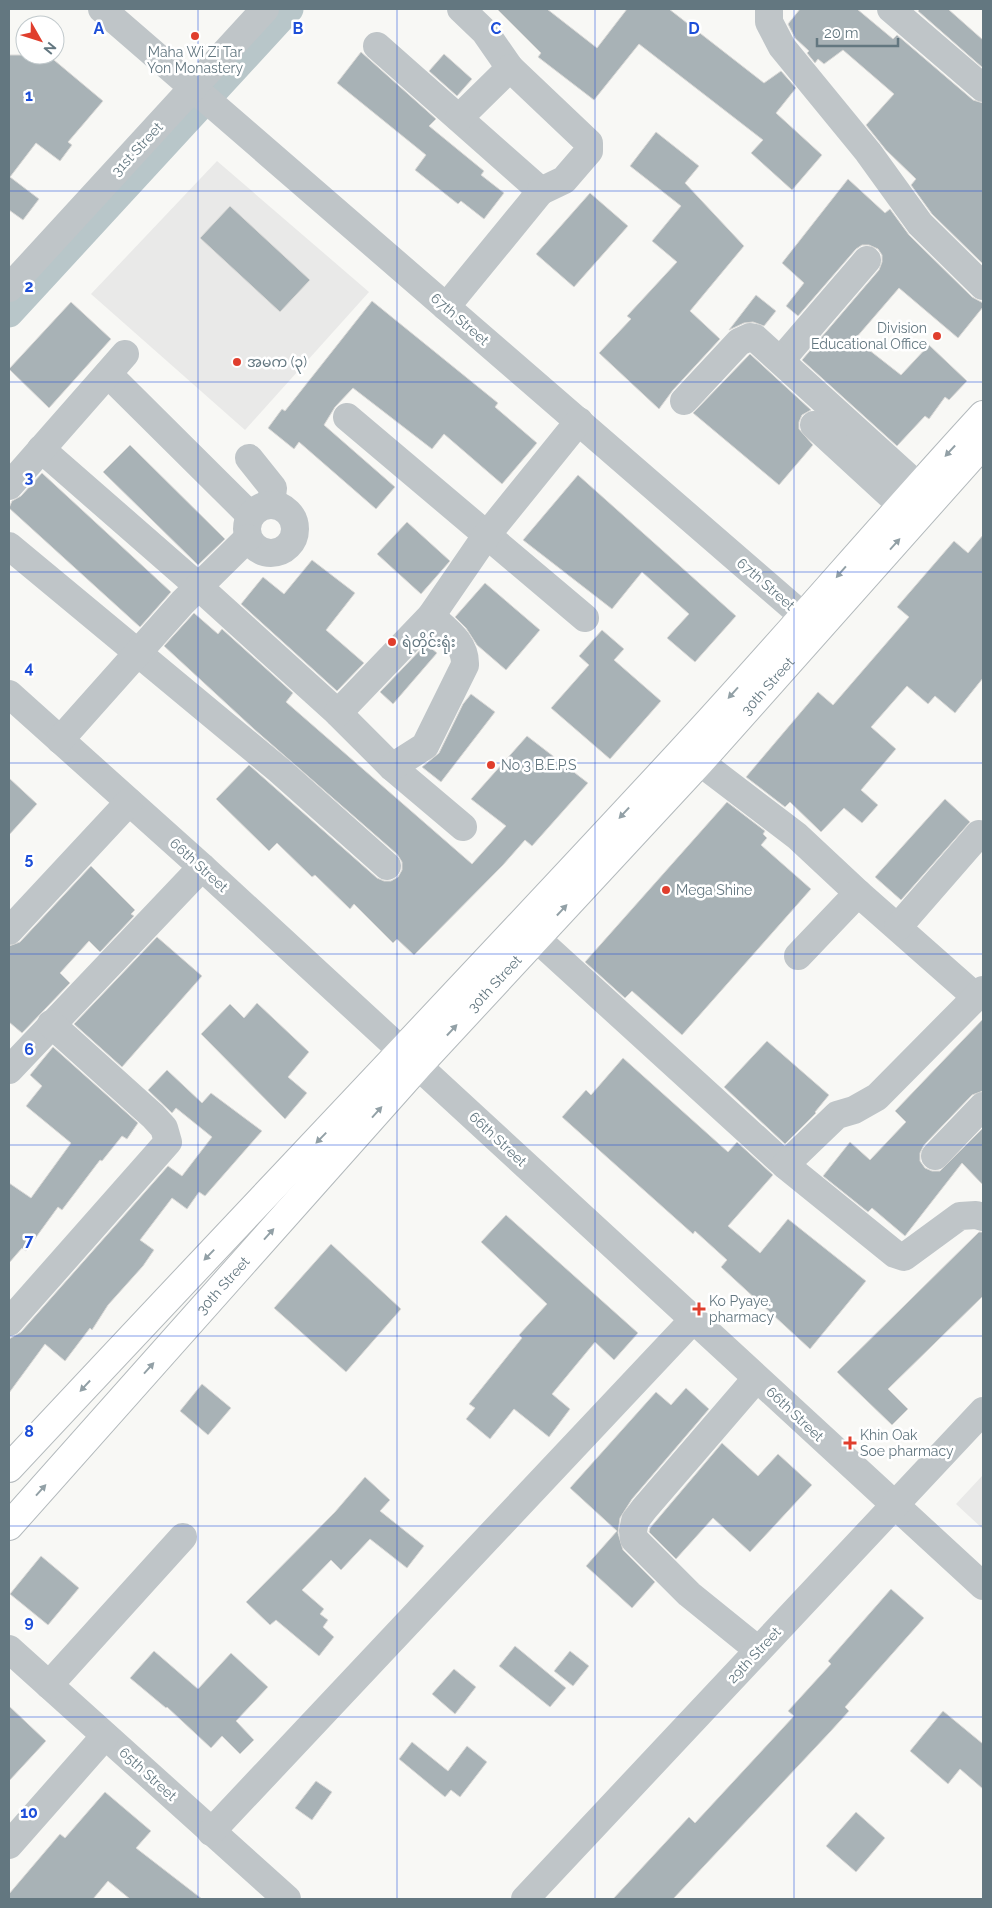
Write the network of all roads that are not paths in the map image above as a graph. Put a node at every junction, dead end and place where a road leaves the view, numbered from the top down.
1 (102, 9) edge
2 (265, 9) edge
3 (461, 9) edge
4 (769, 9) edge
5 (891, 9) edge
6 (377, 46) dead end
7 (510, 68) junction
8 (983, 88) edge
9 (195, 90) junction
10 (459, 118) junction
11 (540, 191) junction
12 (867, 260) dead end
13 (983, 286) edge
14 (9, 288) edge
15 (446, 307) junction
16 (780, 360) junction
17 (684, 401) dead end
18 (983, 416) edge
19 (347, 417) dead end
20 (579, 421) junction
21 (814, 425) dead end
22 (983, 444) edge
23 (41, 449) junction
24 (249, 458) dead end
25 (9, 486) edge
26 (909, 495) junction
27 (256, 519) junction
28 (486, 536) junction
29 (9, 546) edge
30 (200, 587) junction
31 (431, 616) junction
32 (584, 618) dead end
33 (810, 622) junction
34 (139, 653) junction
35 (9, 694) edge
36 (338, 713) junction
37 (60, 740) junction
38 (700, 762) junction
39 (392, 767) junction
40 (129, 802) junction
41 (463, 827) dead end
42 (979, 834) dead end
43 (387, 866) dead end
44 (202, 867) junction
45 (858, 893) junction
46 (898, 927) junction
47 (9, 931) edge
48 (536, 938) junction
49 (798, 956) dead end
50 (980, 994) edge
51 (51, 1024) junction
52 (411, 1059) junction
53 (9, 1070) edge
54 (983, 1106) edge
55 (935, 1156) dead end
56 (785, 1165) junction
57 (983, 1217) edge
58 (147, 1320) junction
59 (693, 1320) junction
60 (9, 1322) edge
61 (171, 1343) junction
62 (756, 1378) junction
63 (983, 1411) edge
64 (9, 1468) edge
65 (894, 1506) junction
66 (9, 1526) edge
67 (183, 1537) dead end
68 (983, 1586) edge
69 (9, 1649) edge
70 (758, 1650) junction
71 (49, 1685) junction
72 (105, 1736) junction
73 (211, 1832) junction
74 (9, 1845) edge
75 (287, 1899) edge
76 (525, 1899) edge

1 - 9 street, 67th Street
2 - 9 street, 31st Street
3 - 7 street
4 - 13 street
5 - 8 street
6 - 10 street
7 - 10 street
7 - 11 street
9 - 14 street, 31st Street
9 - 15 street, 67th Street
10 - 11 street
11 - 15 street
12 - 16 street
15 - 20 street, 67th Street
16 - 17 street
16 - 26 street
18 -> 26 main road, 30th Street
19 - 28 street
20 - 28 street
20 - 33 street, 67th Street
21 - 26 street
33 -> 22 main road, 30th Street
23 - 25 street
23 - 27 street
23 - 30 street
24 - 27 street
26 -> 33 main road, 30th Street
27 - 30 street
28 - 31 street
28 - 32 street
29 - 34 street
30 - 34 street
30 - 36 street
31 - 36 street
31 - 39 street
33 - 38 main road, 30th Street
33 -> 52 main road, 30th Street
34 - 37 street
34 - 43 street
35 - 37 street, 66th Street
36 - 39 street
37 - 40 street, 66th Street
38 - 45 street
48 -> 38 main road, 30th Street
39 - 41 street
40 - 44 street, 66th Street
40 - 47 street
42 - 46 street
44 - 51 street
44 - 52 street, 66th Street
45 - 46 street
45 - 49 street
46 - 50 street
52 -> 48 main road, 30th Street
48 - 56 street
50 - 56 street
51 - 53 street
51 - 60 street
52 -> 58 main road, 30th Street
52 - 59 street, 66th Street
61 -> 52 main road, 30th Street
54 - 55 street
56 - 57 street
58 - 61 main road
58 -> 64 main road, 30th Street
59 - 62 street, 66th Street
59 - 73 street
66 -> 61 main road, 30th Street
62 - 65 street, 66th Street
62 - 70 street
63 - 65 street, 29th Street
65 - 68 street, 66th Street
65 - 70 street, 29th Street
67 - 71 street
69 - 71 street, 65th Street
70 - 76 street, 29th Street
71 - 72 street, 65th Street
72 - 73 street, 65th Street
72 - 74 street
73 - 75 street, 65th Street

